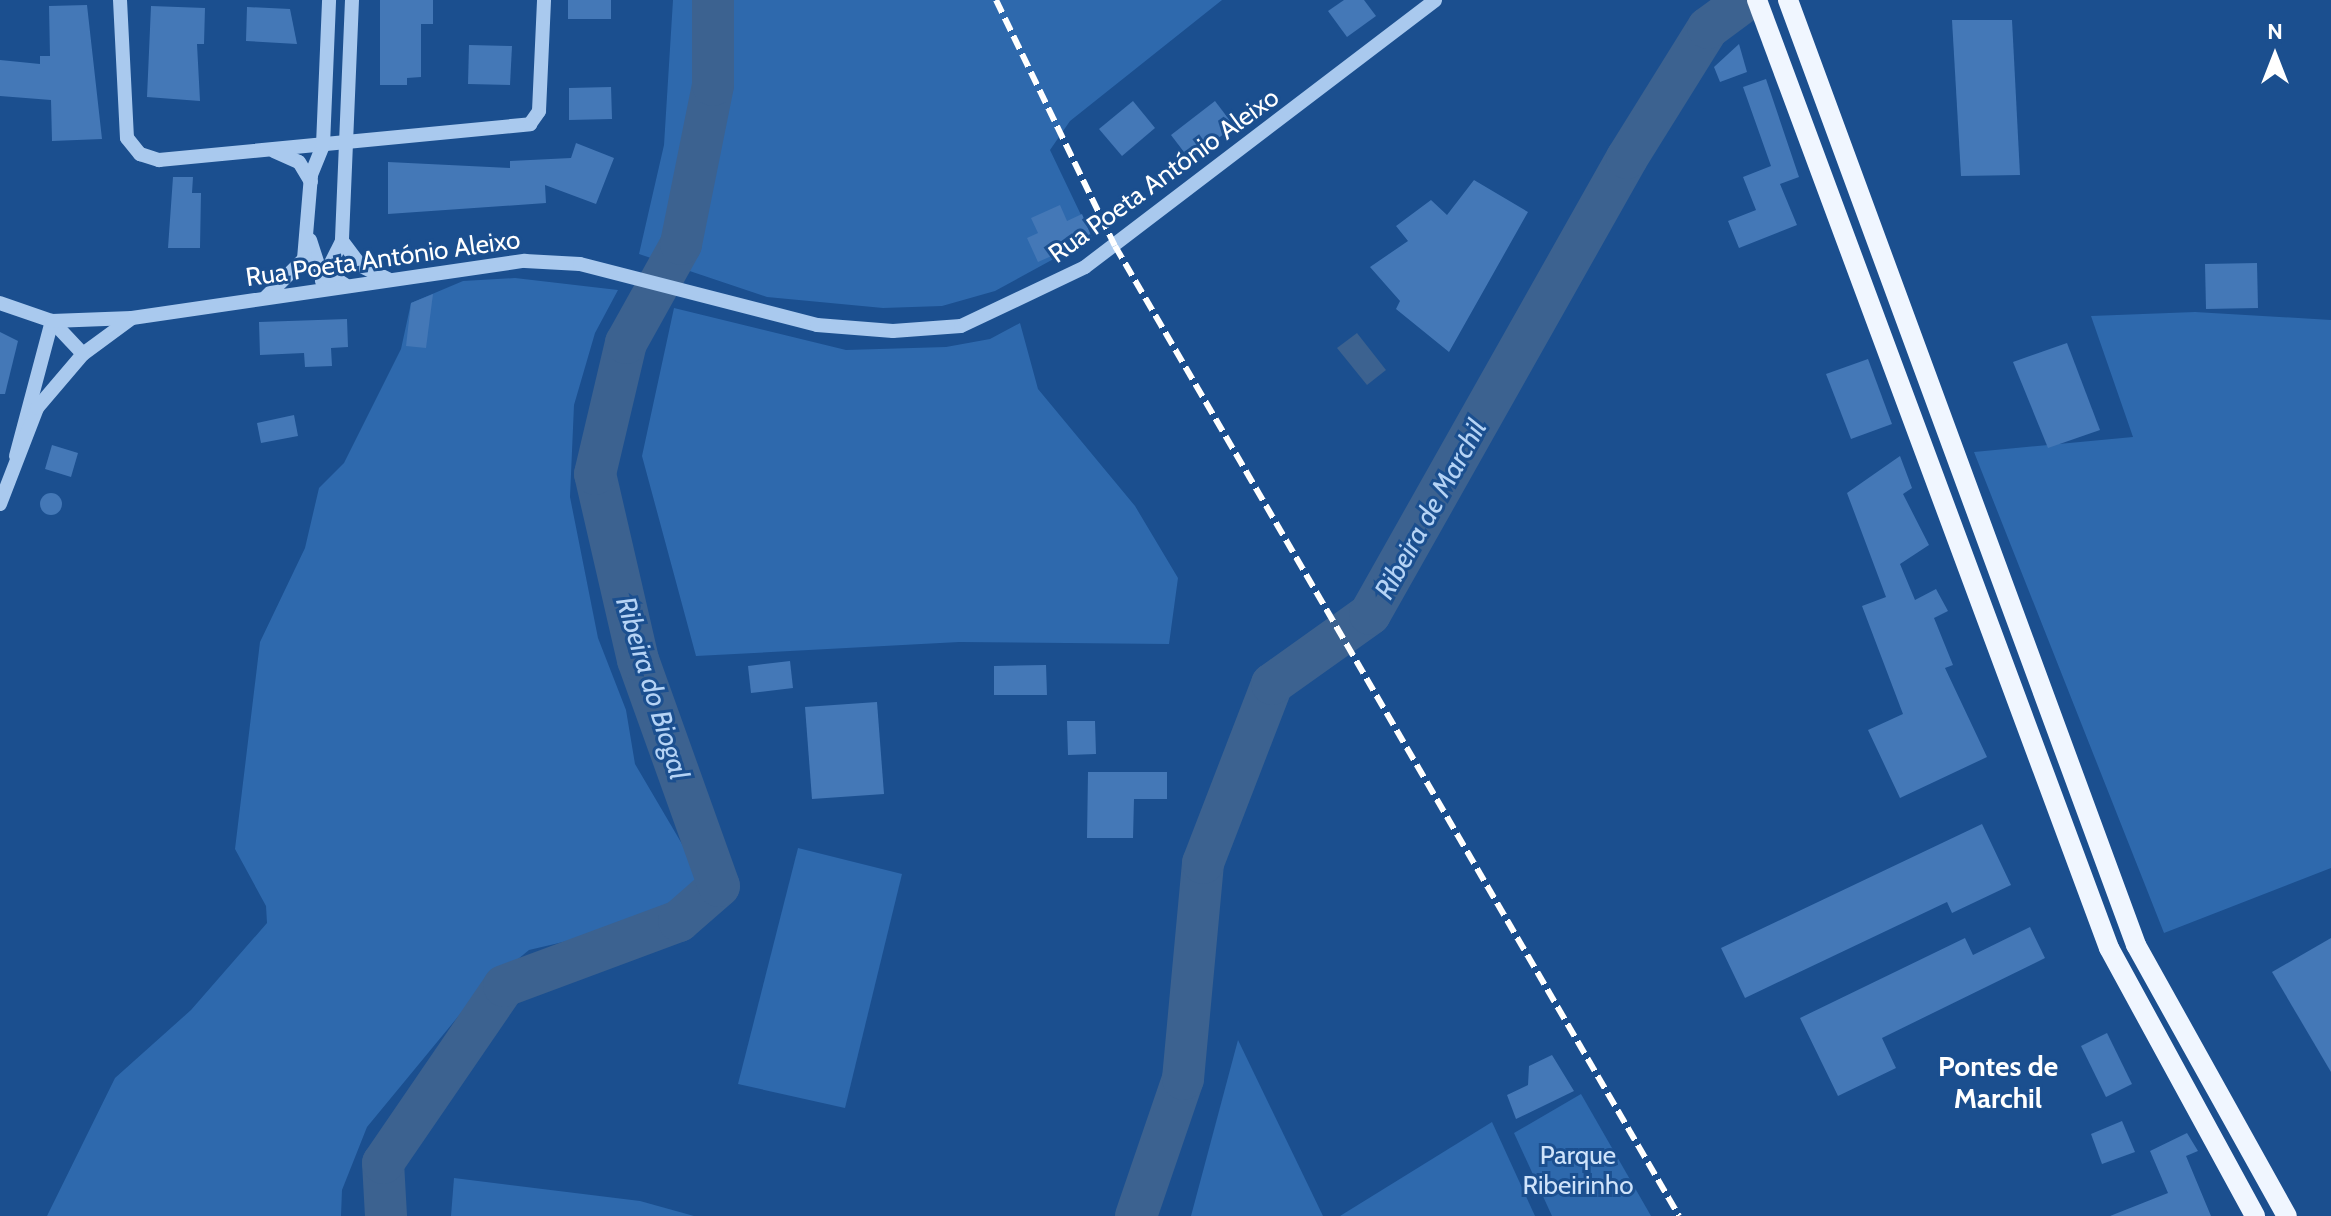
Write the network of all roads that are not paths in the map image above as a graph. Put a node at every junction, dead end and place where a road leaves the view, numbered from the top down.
1 (120, 0) edge
2 (329, 0) edge
3 (352, 0) edge
4 (544, 0) edge
5 (1435, 0) edge
6 (1757, 0) edge
7 (1791, 9) edge
8 (374, 141) junction
9 (346, 143) junction
10 (323, 145) junction
11 (266, 149) junction
12 (346, 174) junction
13 (311, 182) junction
14 (308, 235) junction
15 (342, 241) junction
16 (326, 276) junction
17 (389, 280) junction
18 (349, 285) junction
19 (314, 291) junction
20 (264, 299) junction
21 (0, 303) edge
22 (132, 318) junction
23 (52, 321) junction
24 (83, 354) junction
25 (16, 456) junction
26 (0, 504) edge
27 (2255, 1216) edge
28 (2287, 1216) edge

1 - 11 street
2 - 10 street
3 - 9 street
4 - 8 street
5 - 17 street, Rua Poeta António Aleixo
6 - 27 main road
7 - 28 main road
8 - 9 street
8 - 12 street
9 - 10 street
9 - 12 street
10 - 11 street
10 - 12 street
10 - 13 street
11 - 13 street
12 - 15 street
13 - 14 street
14 - 16 street
14 - 20 street
15 - 16 street
15 - 17 street
16 - 18 street
16 - 19 street
17 - 18 street, Rua Poeta António Aleixo
18 - 19 street, Rua Poeta António Aleixo
19 - 20 street, Rua Poeta António Aleixo
20 - 22 street, Rua Poeta António Aleixo
21 - 23 street
22 - 23 street
22 - 24 street, Rua Poeta António Aleixo
23 - 24 street
23 - 25 street
24 - 25 street, Rua Poeta António Aleixo
25 - 26 street, Rua Poeta António Aleixo

